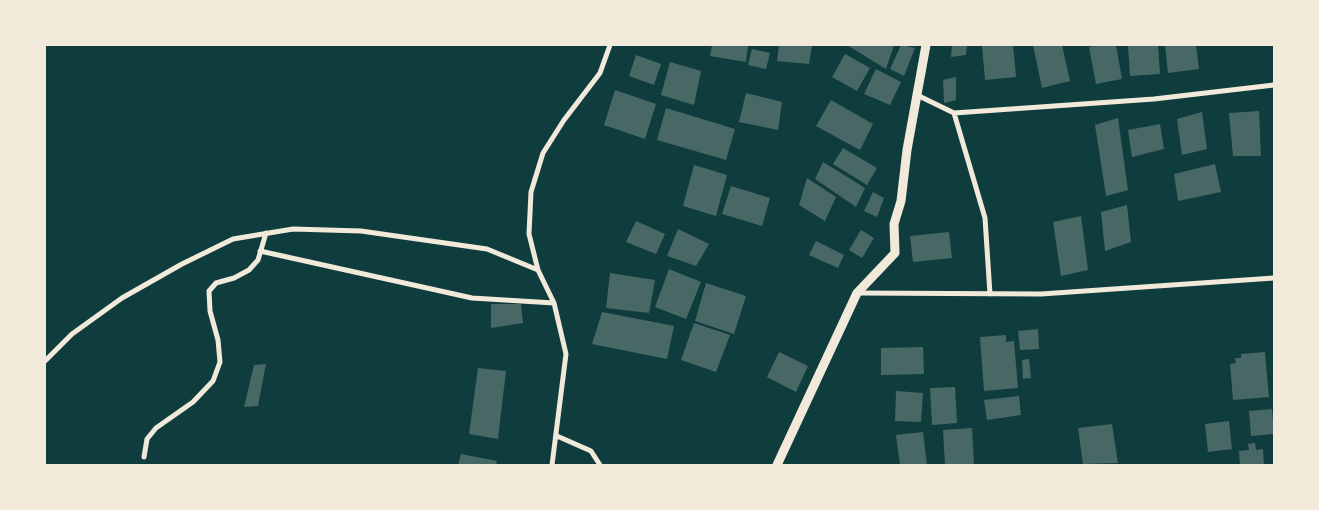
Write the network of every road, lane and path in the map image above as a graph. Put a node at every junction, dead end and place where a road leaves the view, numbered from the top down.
1 (610, 45) edge
2 (926, 45) edge
3 (1274, 85) edge
4 (916, 94) junction
5 (954, 113) junction
6 (266, 233) junction
7 (260, 251) junction
8 (538, 270) junction
9 (1274, 278) edge
10 (856, 293) junction
11 (990, 294) junction
12 (554, 303) junction
13 (45, 361) edge
14 (557, 436) junction
15 (144, 457) dead end
16 (552, 465) edge
17 (600, 465) edge
18 (777, 465) edge

1 - 8 street
2 - 4 street
3 - 5 street
4 - 5 street
4 - 10 street
5 - 11 street
6 - 7 street
6 - 8 street
6 - 13 street
7 - 12 street
7 - 15 street
8 - 12 street
9 - 11 street
10 - 11 street
10 - 18 street
12 - 14 street
14 - 16 street
14 - 17 street

